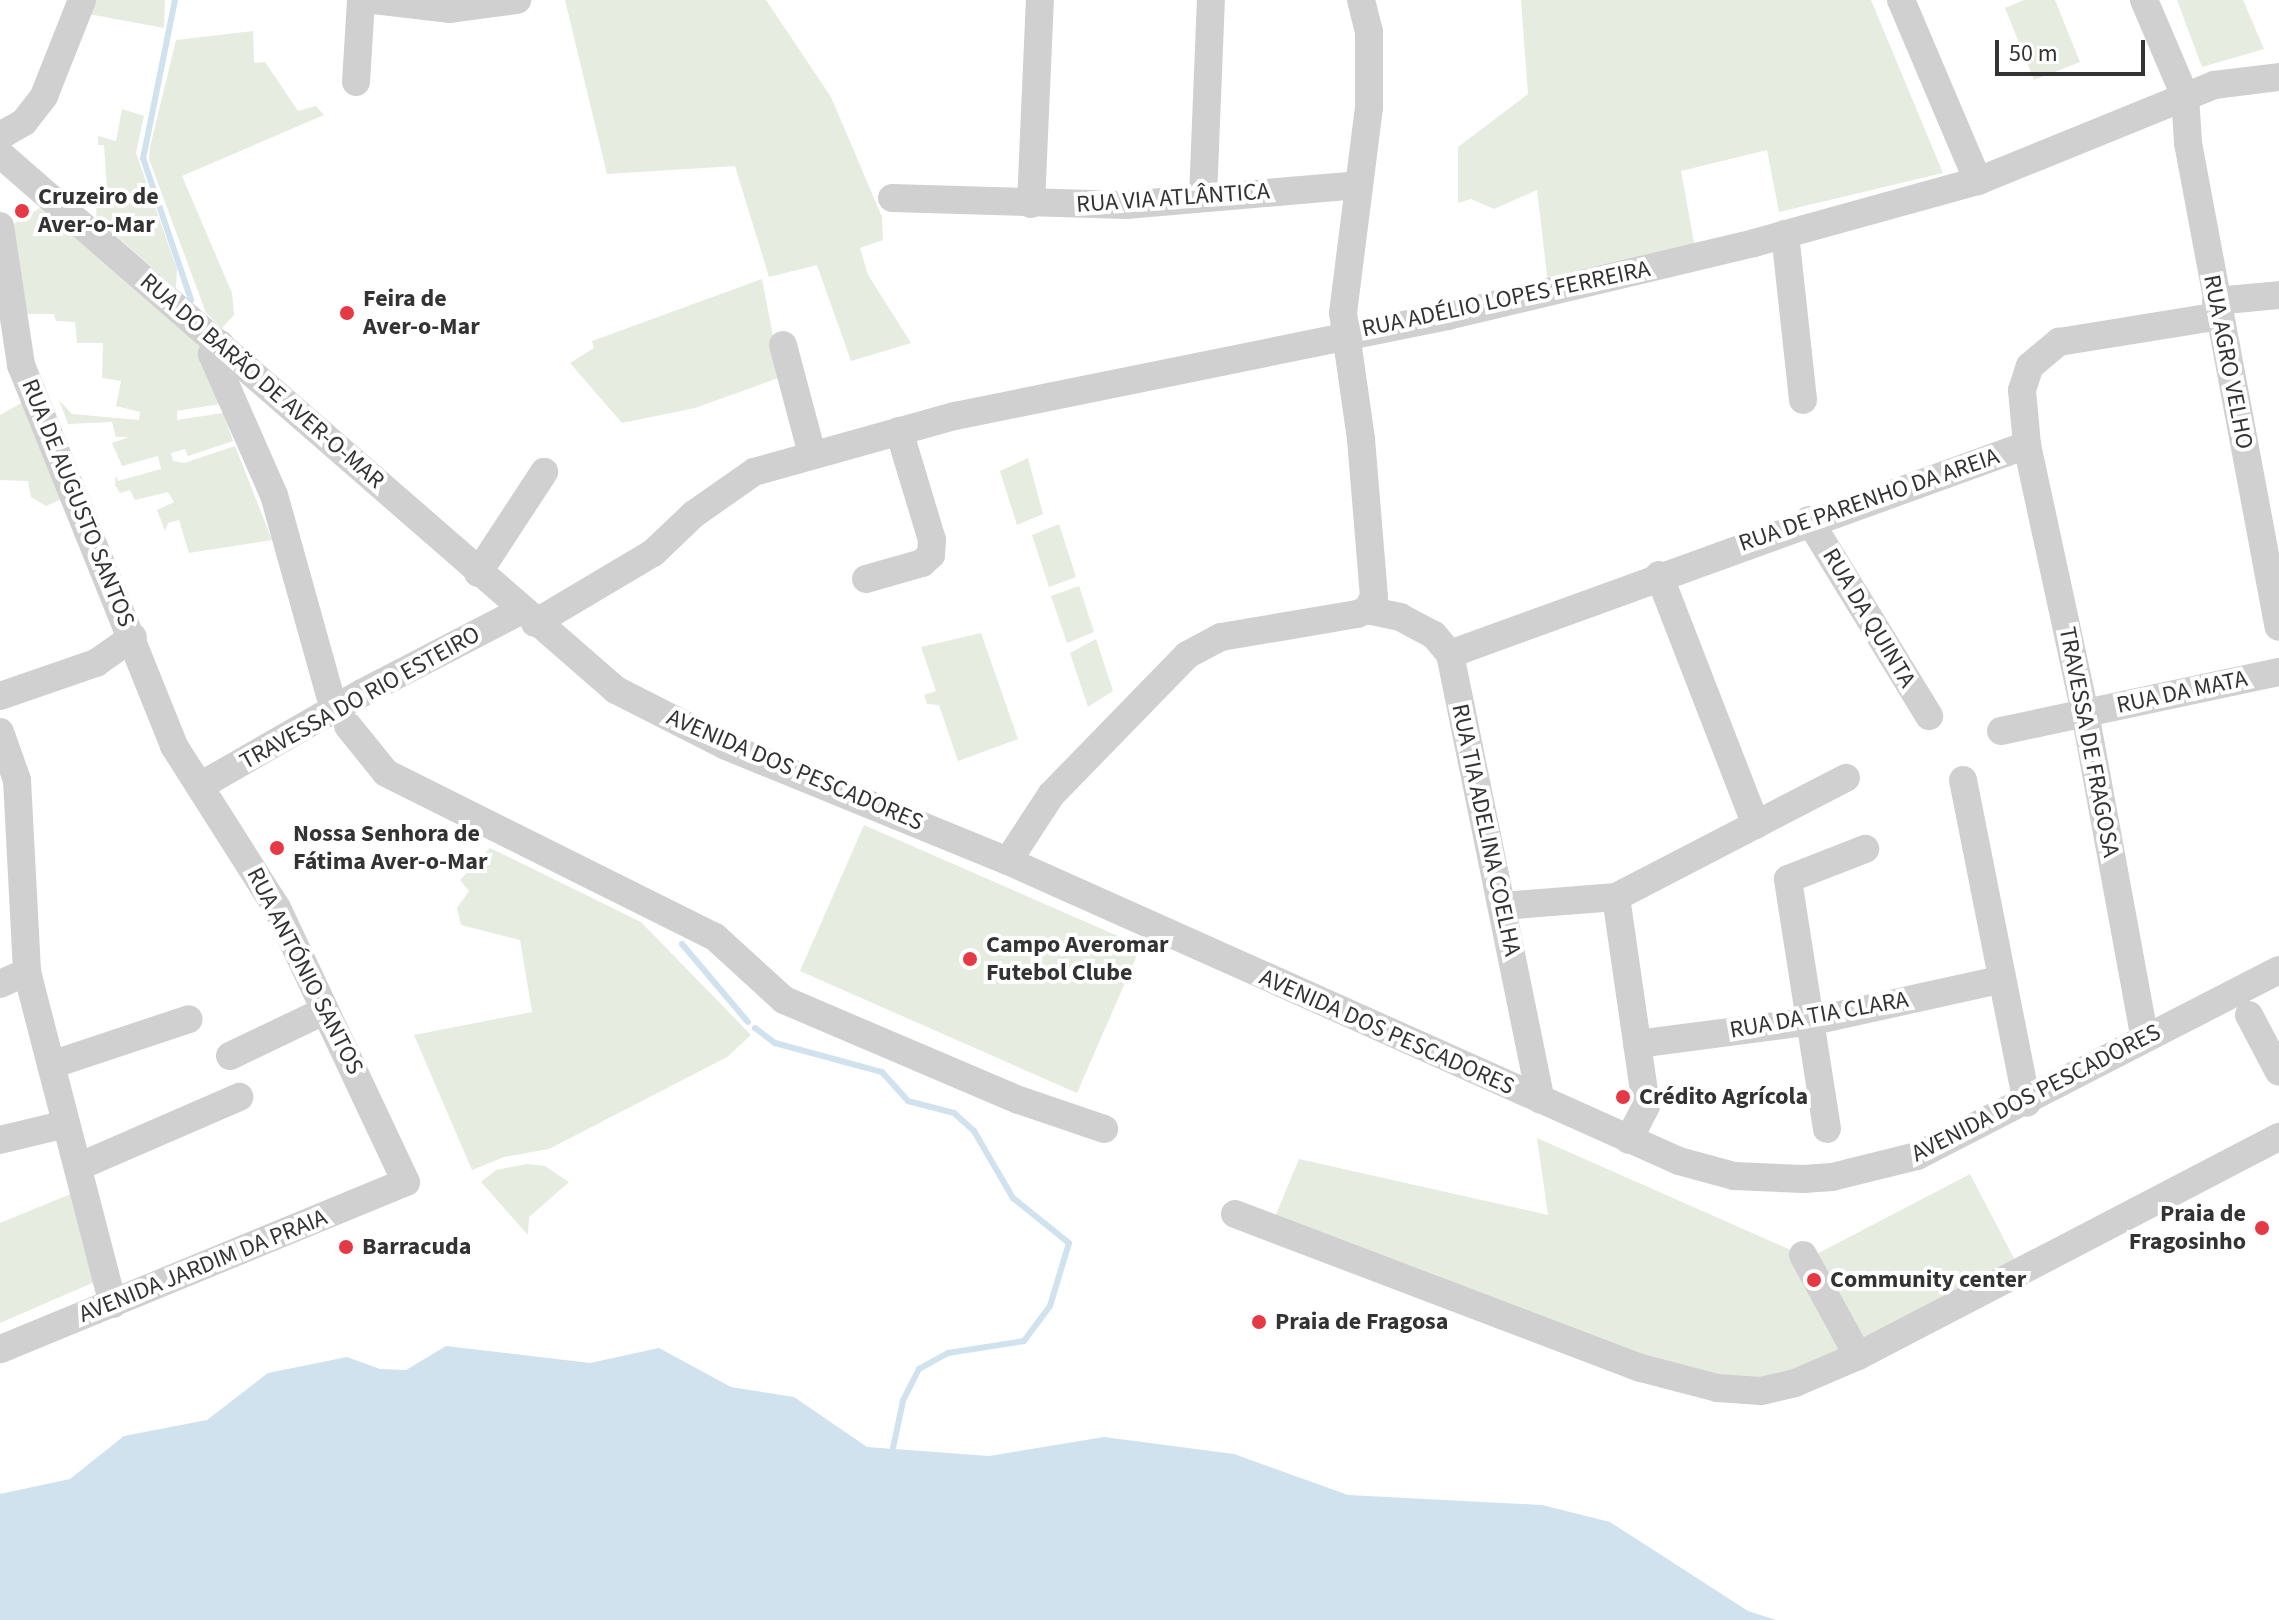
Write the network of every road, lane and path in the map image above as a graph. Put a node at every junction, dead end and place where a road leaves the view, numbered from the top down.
1 (82, 0) edge
2 (361, 0) edge
3 (374, 0) edge
4 (517, 0) edge
5 (1040, 0) edge
6 (1211, 0) edge
7 (1361, 0) edge
8 (1901, 0) edge
9 (2144, 0) edge
10 (2279, 77) edge
11 (356, 82) dead end
12 (2185, 96) junction
13 (0, 136) edge
14 (0, 154) edge
15 (1978, 181) junction
16 (1358, 185) junction
17 (1203, 197) junction
18 (892, 198) dead end
19 (1031, 204) junction
20 (0, 226) edge
21 (1785, 234) junction
22 (2279, 295) edge
23 (2218, 309) junction
24 (1345, 334) junction
25 (220, 344) junction
26 (783, 345) dead end
27 (1803, 400) dead end
28 (899, 431) junction
29 (2027, 445) junction
30 (812, 454) junction
31 (544, 472) dead end
32 (1809, 520) junction
33 (478, 573) junction
34 (1659, 575) junction
35 (866, 579) dead end
36 (1367, 610) junction
37 (527, 617) junction
38 (2279, 627) edge
39 (133, 637) junction
40 (1450, 654) junction
41 (2279, 672) edge
42 (0, 696) edge
43 (330, 696) dead end
44 (2085, 713) junction
45 (1929, 716) dead end
46 (348, 726) dead end
47 (2001, 731) dead end
48 (0, 732) edge
49 (1846, 778) dead end
50 (1963, 780) dead end
51 (200, 786) junction
52 (1756, 825) junction
53 (1865, 849) dead end
54 (1008, 861) junction
55 (1616, 897) junction
56 (1503, 906) junction
57 (2279, 970) edge
58 (27, 972) junction
59 (1999, 980) junction
60 (0, 984) edge
61 (324, 1011) junction
62 (2249, 1015) dead end
63 (189, 1019) dead end
64 (1813, 1021) junction
65 (2145, 1039) junction
66 (1637, 1044) junction
67 (230, 1056) dead end
68 (51, 1065) junction
69 (2279, 1072) edge
70 (239, 1097) dead end
71 (1541, 1100) junction
72 (2027, 1103) junction
73 (66, 1124) junction
74 (1104, 1129) dead end
75 (1827, 1129) dead end
76 (2279, 1137) edge
77 (0, 1140) edge
78 (1629, 1140) junction
79 (78, 1167) junction
80 (406, 1182) joint
81 (1235, 1214) dead end
82 (1803, 1255) dead end
83 (113, 1304) junction
84 (0, 1349) edge
85 (1858, 1356) junction

1 - 13 street
2 - 11 street
3 - 4 street
5 - 19 street
6 - 17 street
7 - 16 street
8 - 15 street
9 - 12 street, RUA AGRO VELHO
10 - 12 street, RUA ADÉLIO LOPES FERREIRA
12 - 15 street, RUA ADÉLIO LOPES FERREIRA
12 - 23 street, RUA AGRO VELHO
14 - 25 street, RUA DO BARÃO DE AVER-O-MAR
15 - 21 street, RUA ADÉLIO LOPES FERREIRA
16 - 17 street, RUA VIA ATLÂNTICA
16 - 24 street
17 - 19 street, RUA VIA ATLÂNTICA
18 - 19 street, RUA VIA ATLÂNTICA
20 - 39 street, RUA DE AUGUSTO SANTOS
21 - 24 street, RUA ADÉLIO LOPES FERREIRA
21 - 27 street
22 - 23 street, RUA DE PARENHO DA AREIA
23 - 29 street, RUA DE PARENHO DA AREIA
23 - 38 street, RUA AGRO VELHO
24 - 28 street, RUA ADÉLIO LOPES FERREIRA
24 - 36 street
25 - 33 street, RUA DO BARÃO DE AVER-O-MAR
25 - 43 street
26 - 30 street
28 - 30 street, RUA ADÉLIO LOPES FERREIRA
28 - 35 street
29 - 32 street, RUA DE PARENHO DA AREIA
29 - 44 street, TRAVESSA DE FRAGOSA
30 - 37 street, RUA ADÉLIO LOPES FERREIRA
31 - 33 street
32 - 34 street, RUA DE PARENHO DA AREIA
32 - 45 street, RUA DA QUINTA
33 - 37 street, RUA DO BARÃO DE AVER-O-MAR
34 - 40 street, RUA DE PARENHO DA AREIA
34 - 52 street
36 - 40 street
36 - 54 street
37 - 51 street, TRAVESSA DO RIO ESTEIRO
37 - 54 street, AVENIDA DOS PESCADORES
39 - 42 street
39 - 51 street, RUA ANTÓNIO SANTOS
40 - 56 street, RUA TIA ADELINA COELHA
41 - 44 street, RUA DA MATA
44 - 47 street, RUA DA MATA
44 - 65 street, TRAVESSA DE FRAGOSA
46 - 74 street
48 - 58 street
49 - 52 street
50 - 59 street
51 - 61 street, RUA ANTÓNIO SANTOS
52 - 55 street
53 - 64 street
54 - 71 street, AVENIDA DOS PESCADORES
55 - 56 street
55 - 66 street
56 - 71 street, RUA TIA ADELINA COELHA
57 - 65 street, AVENIDA DOS PESCADORES
58 - 60 street
58 - 68 street
59 - 64 street, RUA DA TIA CLARA
59 - 72 street
61 - 67 street
61 - 80 street, RUA ANTÓNIO SANTOS
62 - 69 street
63 - 68 street
64 - 66 street, RUA DA TIA CLARA
64 - 75 street
65 - 72 street, AVENIDA DOS PESCADORES
66 - 78 street
68 - 73 street
70 - 79 street
71 - 78 street, AVENIDA DOS PESCADORES
72 - 78 street, AVENIDA DOS PESCADORES
73 - 77 street
73 - 79 street
76 - 85 street
79 - 83 street
80 - 83 street, AVENIDA JARDIM DA PRAIA
81 - 85 street
82 - 85 street
83 - 84 street, AVENIDA JARDIM DA PRAIA

